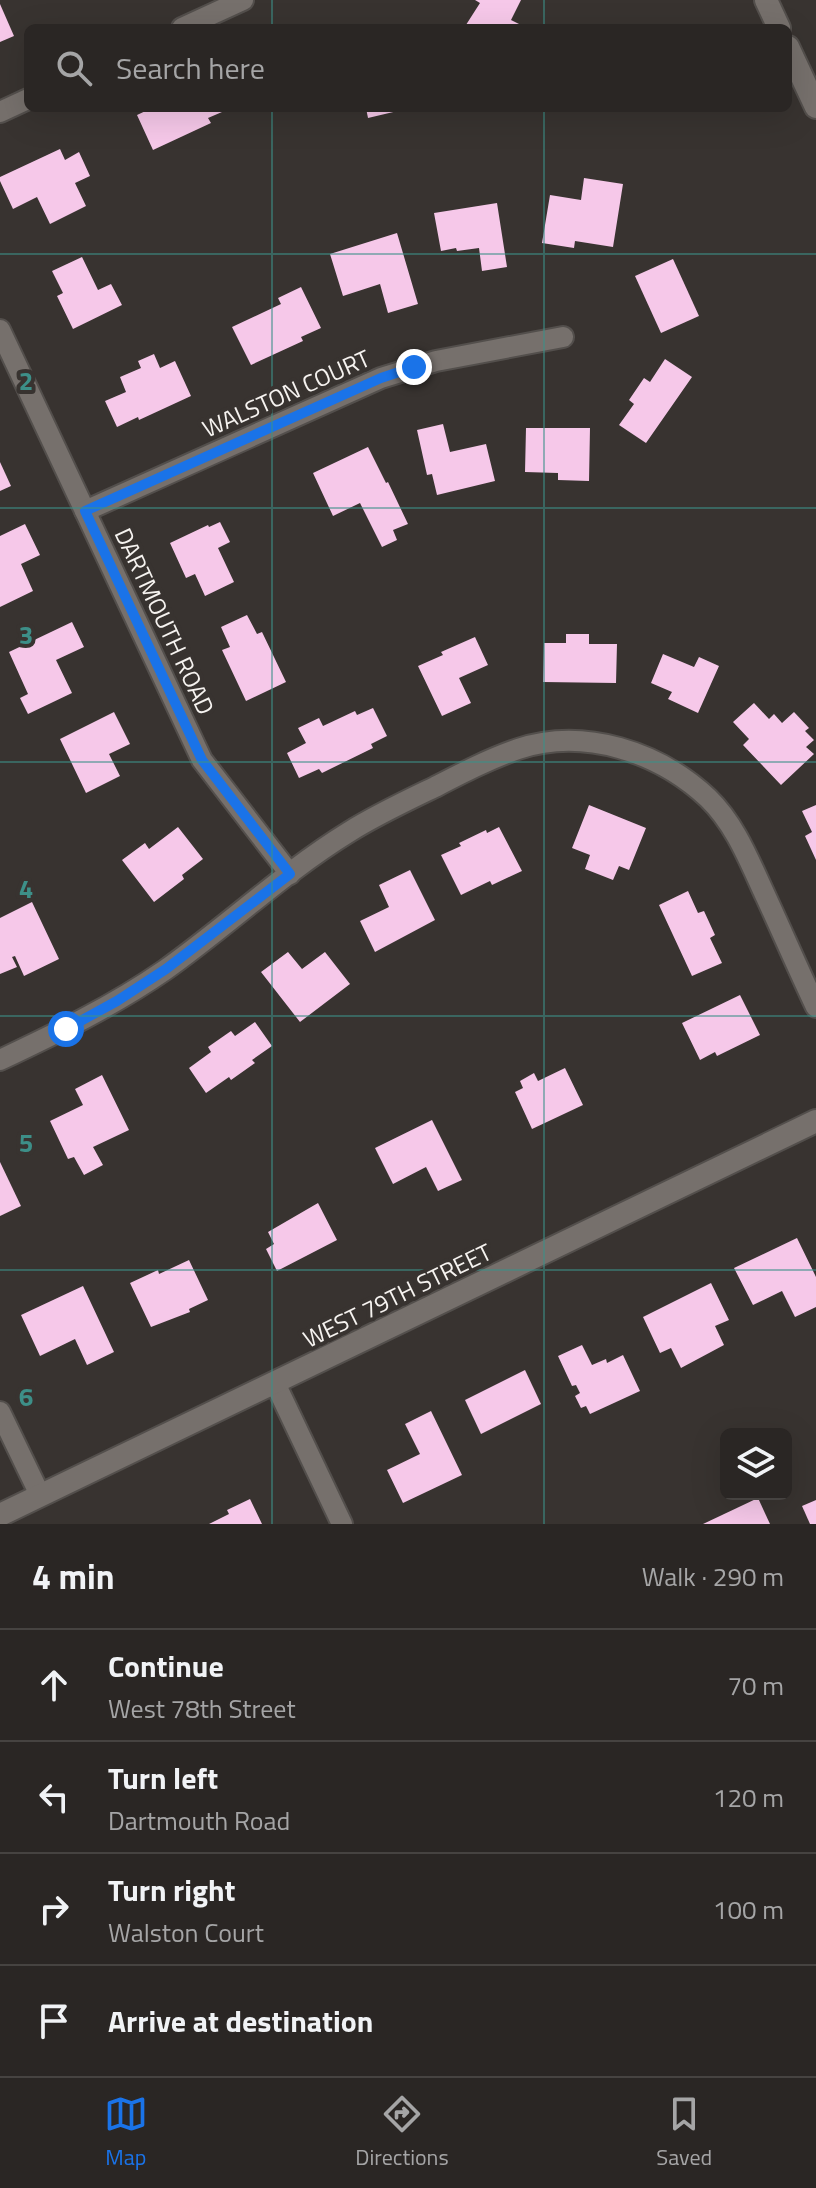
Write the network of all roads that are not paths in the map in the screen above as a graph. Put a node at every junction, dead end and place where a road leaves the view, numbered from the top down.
1 (243, 0) edge
2 (766, 0) edge
3 (191, 24) edge
4 (777, 24) edge
5 (792, 56) edge
6 (24, 101) edge
7 (816, 107) edge
8 (0, 112) edge
9 (0, 330) edge
10 (563, 337) dead end
11 (85, 511) junction
12 (290, 874) junction
13 (816, 1007) edge
14 (0, 1060) edge
15 (816, 1121) edge
16 (275, 1383) junction
17 (0, 1412) edge
18 (40, 1495) junction
19 (0, 1515) edge
20 (342, 1524) edge

1 - 3 street
2 - 4 main road
5 - 7 main road
6 - 8 street
9 - 11 street, DARTMOUTH ROAD
10 - 11 street, WALSTON COURT
11 - 12 street, DARTMOUTH ROAD
12 - 13 street
12 - 14 street
15 - 16 main road, WEST 79TH STREET
16 - 18 main road, WEST 79TH STREET
16 - 20 street
17 - 18 street
18 - 19 main road, WEST 79TH STREET

